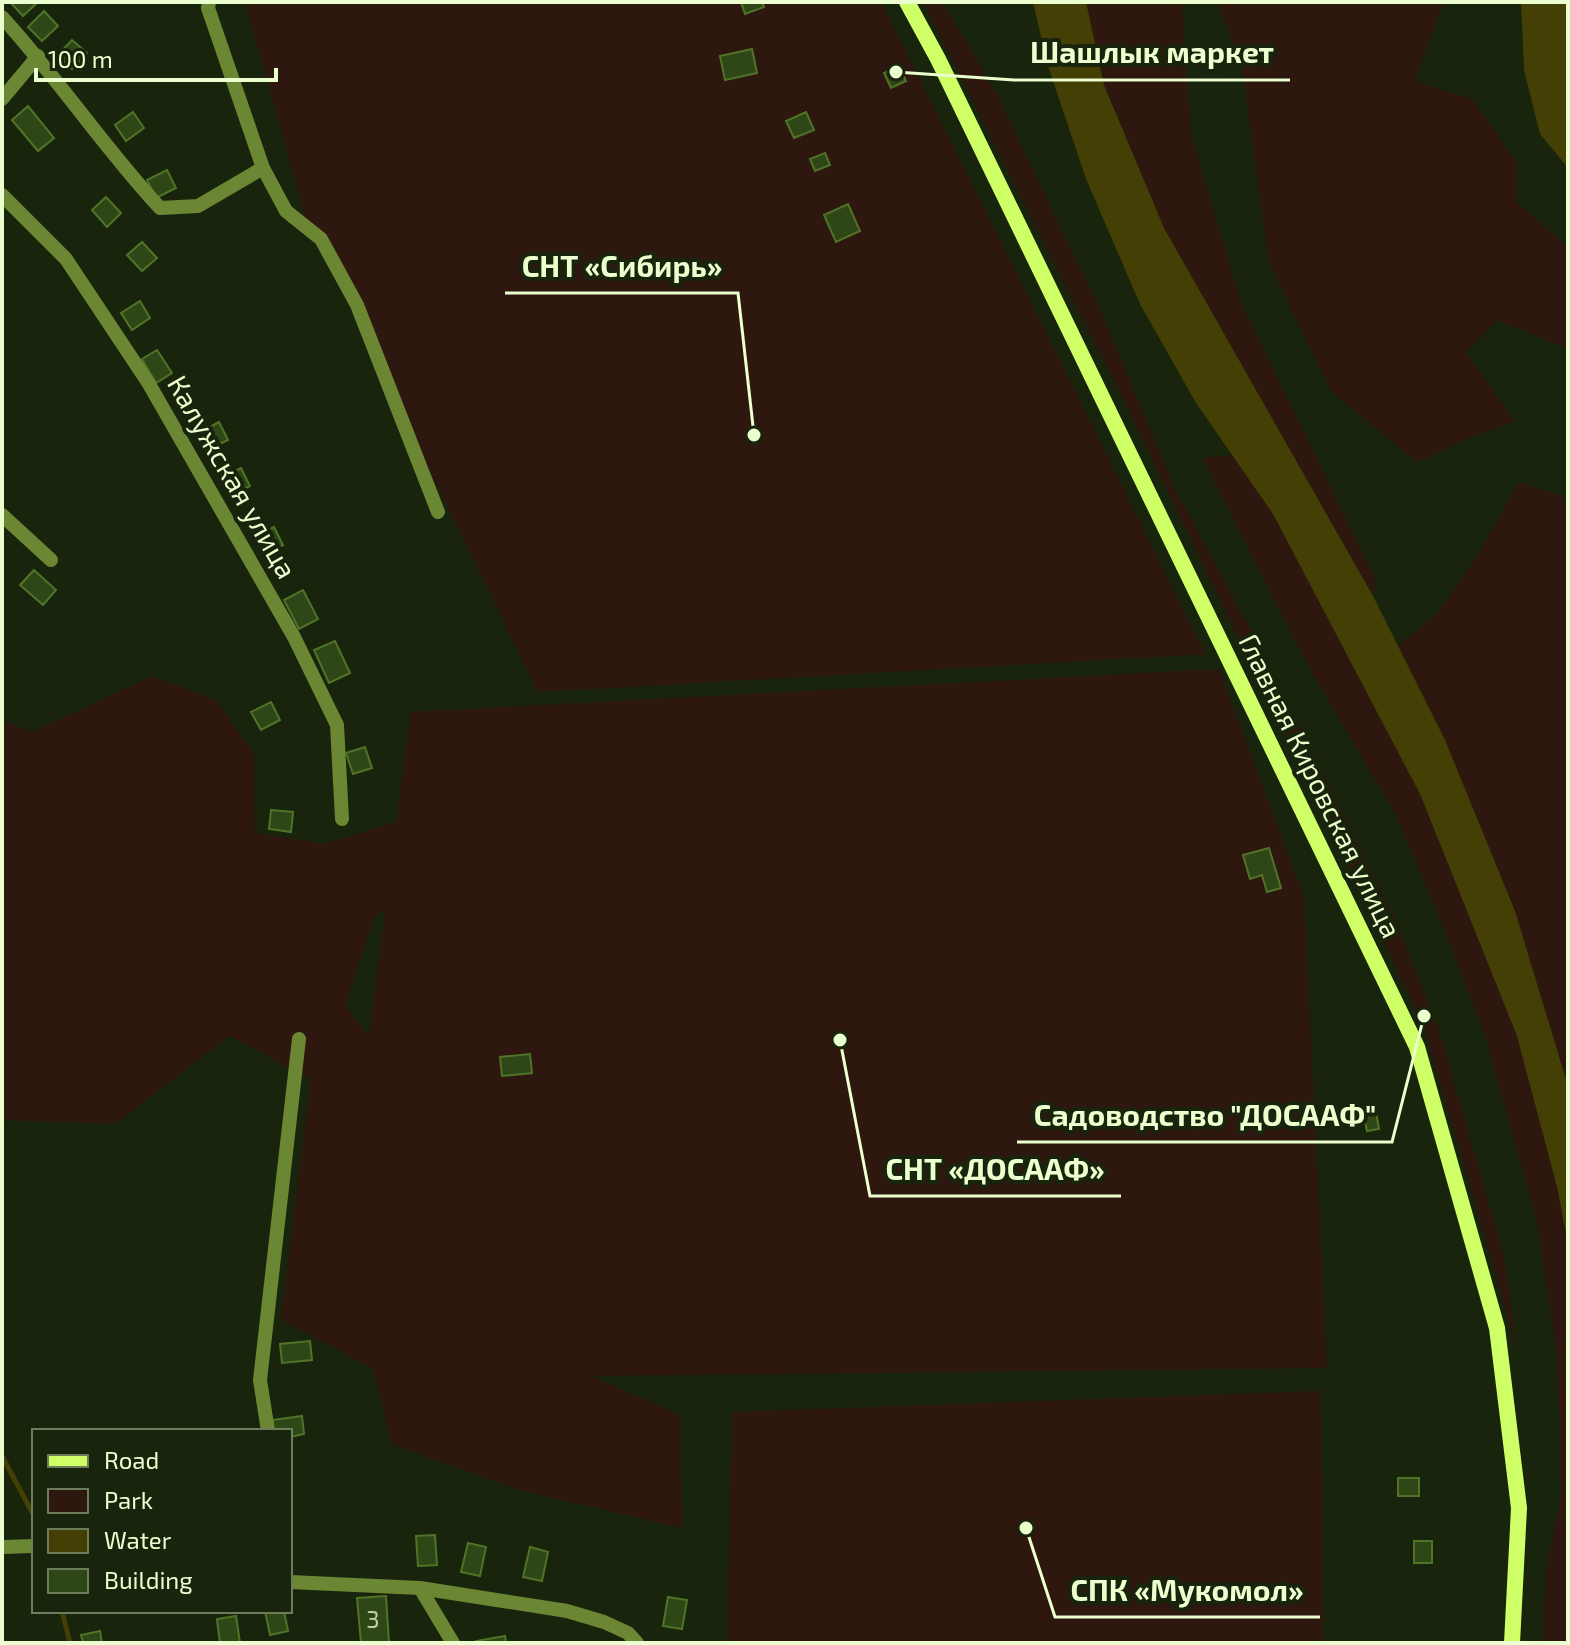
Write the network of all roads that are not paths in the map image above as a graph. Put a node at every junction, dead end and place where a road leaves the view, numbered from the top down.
1 (209, 2) edge
2 (907, 2) edge
3 (2, 17) edge
4 (38, 56) junction
5 (2, 99) edge
6 (263, 168) junction
7 (2, 195) edge
8 (438, 512) dead end
9 (2, 515) edge
10 (51, 560) dead end
11 (342, 819) dead end
12 (299, 1039) dead end
13 (268, 1429) edge
14 (32, 1546) edge
15 (2, 1547) edge
16 (292, 1582) edge
17 (420, 1588) junction
18 (453, 1643) edge
19 (637, 1643) edge
20 (1512, 1643) edge

1 - 6 street
2 - 20 main road, Главная Кировская улица
3 - 4 street
4 - 5 street
4 - 6 street
6 - 8 street
7 - 11 street, Калужская улица
9 - 10 street
12 - 13 street
14 - 15 street
16 - 17 street
17 - 18 street
17 - 19 street

